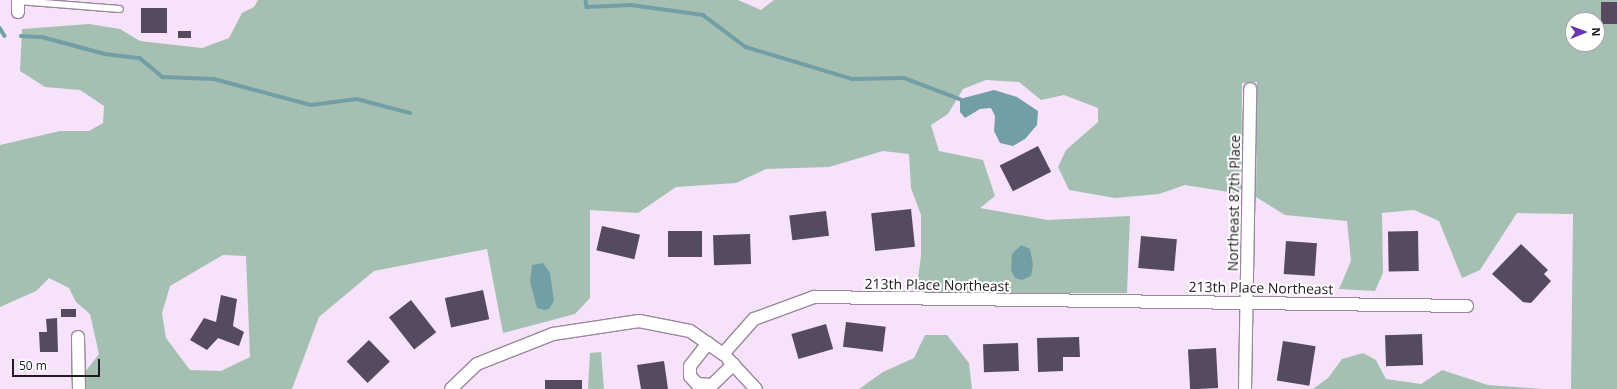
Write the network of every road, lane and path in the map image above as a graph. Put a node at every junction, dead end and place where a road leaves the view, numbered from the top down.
1 (18, 4) edge
2 (120, 9) dead end
3 (1250, 89) dead end
4 (1247, 303) junction
5 (1467, 306) dead end
6 (78, 337) dead end
7 (708, 343) junction
8 (723, 354) junction
9 (734, 364) junction
10 (79, 389) edge
11 (451, 389) edge
12 (756, 389) edge
13 (1245, 389) edge

1 - 2 lane
3 - 4 street, Northeast 87th Place
4 - 5 street, 213th Place Northeast
4 - 8 street, 213th Place Northeast
4 - 13 street, Northeast 87th Place
6 - 10 street
7 - 8 street
7 - 9 street
7 - 11 street
8 - 9 street
9 - 12 street

